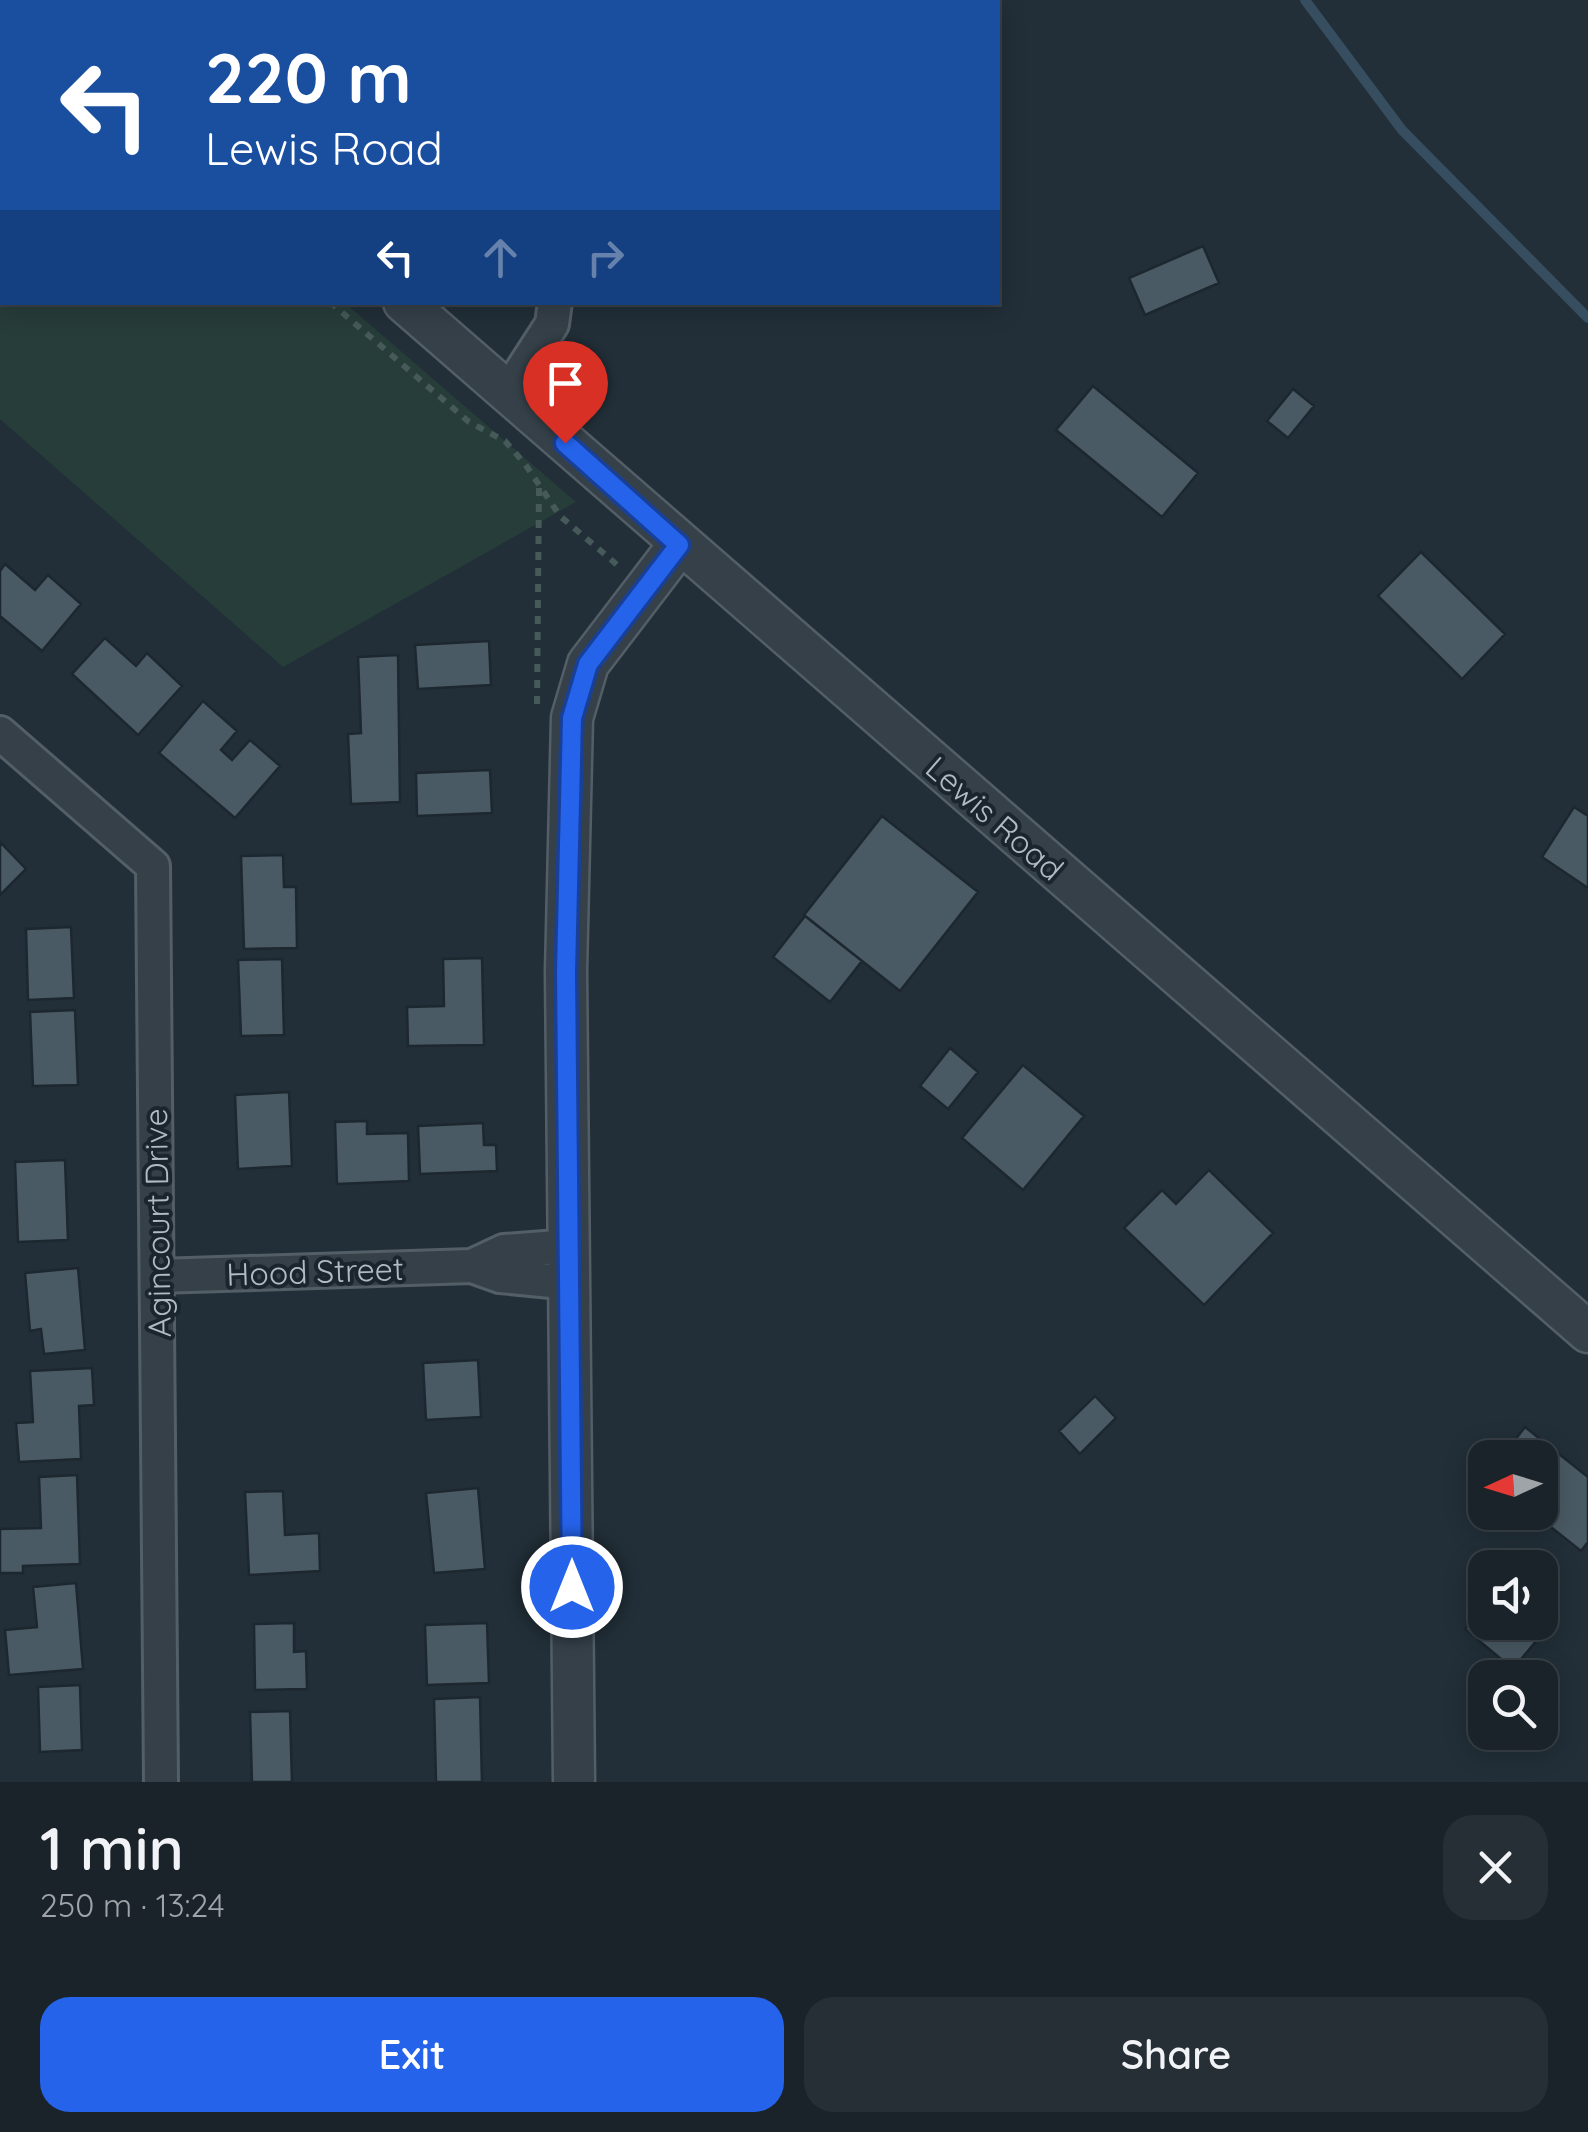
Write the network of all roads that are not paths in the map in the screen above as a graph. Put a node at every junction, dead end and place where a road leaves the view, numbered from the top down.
1 (407, 305) edge
2 (554, 305) edge
3 (508, 392) junction
4 (679, 545) junction
5 (0, 733) edge
6 (571, 1264) junction
7 (158, 1276) junction
8 (1588, 1332) edge
9 (161, 1782) edge
10 (574, 1782) edge

1 - 3 street, Lewis Road
2 - 3 street
3 - 4 street, Lewis Road
4 - 6 street
4 - 8 street, Lewis Road
5 - 7 street, Agincourt Drive
6 - 7 street, Hood Street
6 - 10 street
7 - 9 street, Agincourt Drive

